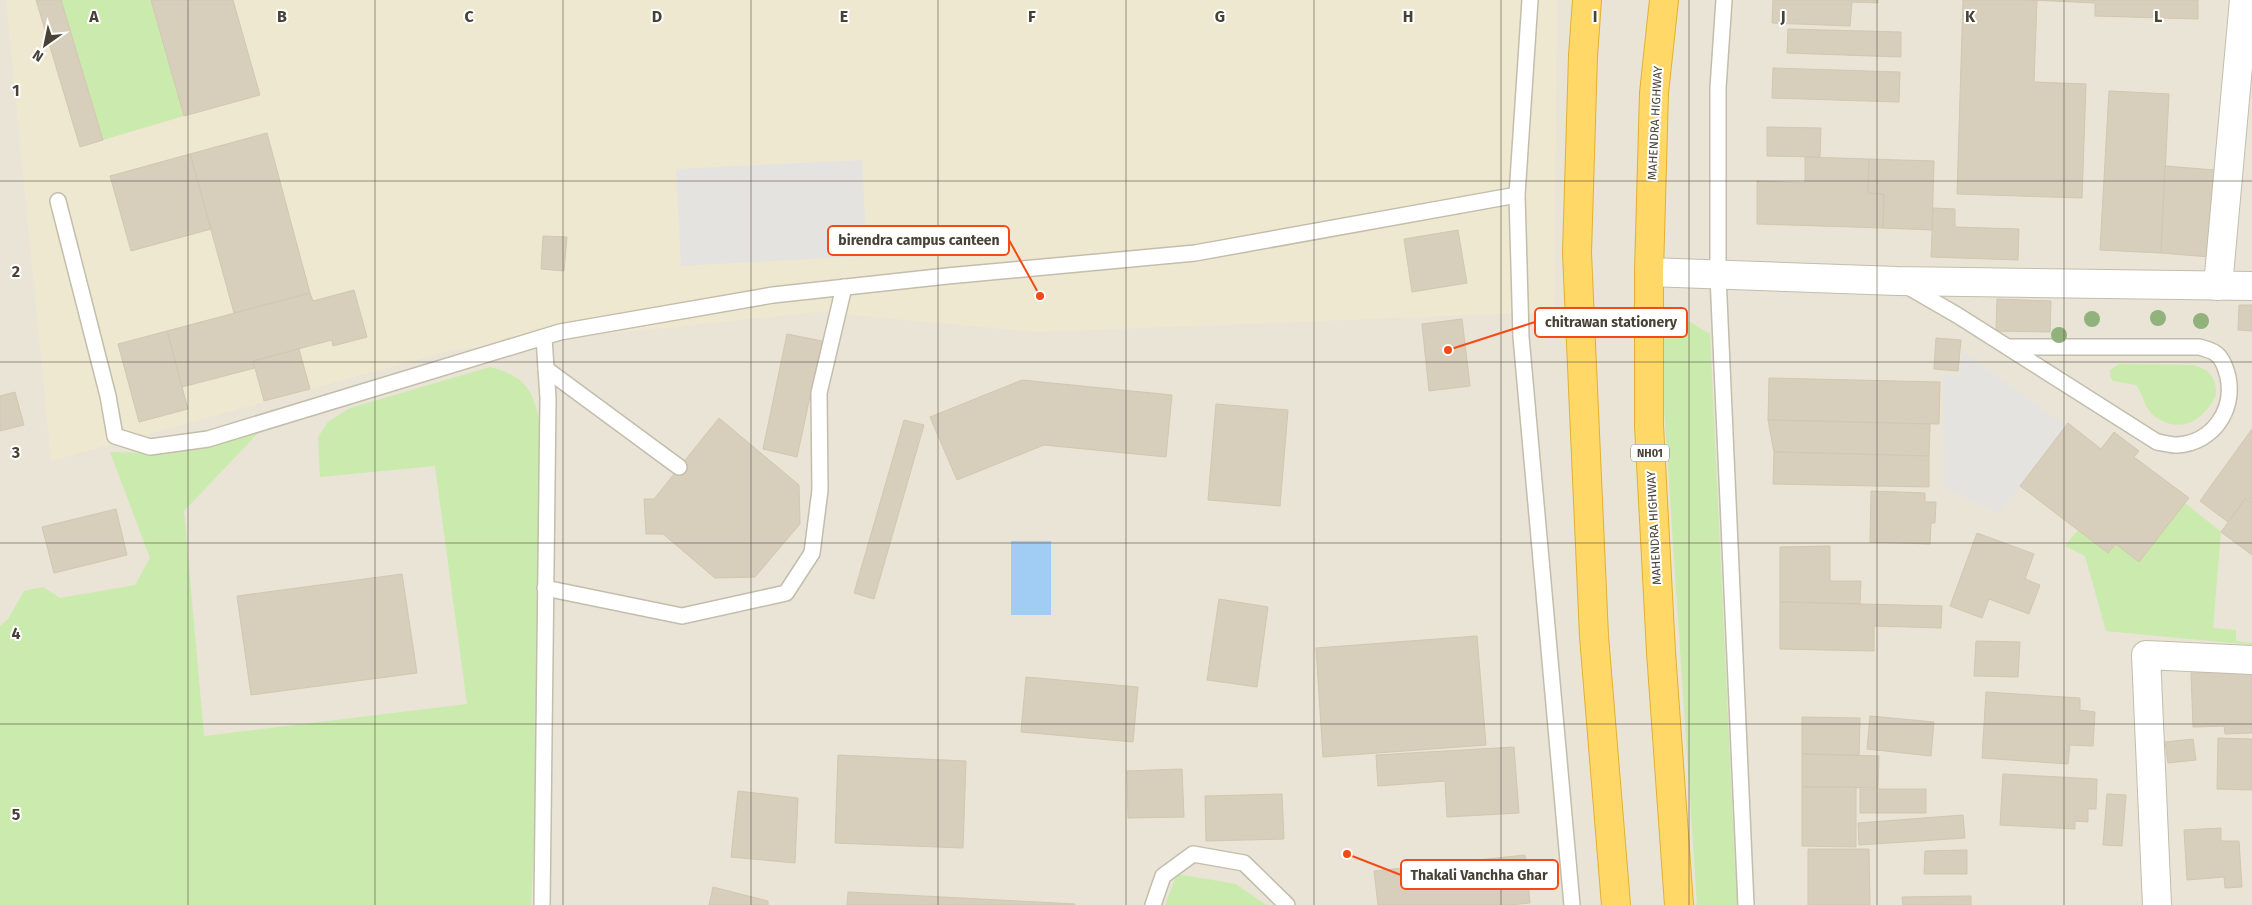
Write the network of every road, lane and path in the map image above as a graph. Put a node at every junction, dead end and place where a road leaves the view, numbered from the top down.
1 (1530, 0) edge
2 (1587, 0) edge
3 (1664, 0) edge
4 (1724, 0) edge
5 (2244, 0) edge
6 (1517, 195) junction
7 (58, 201) dead end
8 (1649, 272) junction
9 (1718, 276) junction
10 (1897, 281) junction
11 (2218, 286) junction
12 (2252, 286) edge
13 (844, 288) junction
14 (544, 338) junction
15 (2008, 347) junction
16 (546, 369) junction
17 (679, 467) dead end
18 (545, 588) junction
19 (2252, 660) edge
20 (542, 905) edge
21 (1153, 905) edge
22 (1287, 905) edge
23 (1572, 905) edge
24 (1616, 905) edge
25 (1678, 905) edge
26 (1746, 905) edge
27 (2156, 905) edge

1 - 6 lane
2 - 24 highway
3 - 8 highway, MAHENDRA HIGHWAY / NH01
4 - 9 lane
5 - 11 street
6 - 13 lane
6 - 23 lane
7 - 14 lane
8 - 9 street
8 - 25 highway, MAHENDRA HIGHWAY / NH01
9 - 10 street
9 - 26 lane
10 - 11 street
10 - 15 lane
11 - 12 street
13 - 14 lane
13 - 18 lane
14 - 16 lane
15 - 15 lane
16 - 17 lane
16 - 18 lane
18 - 20 lane
19 - 27 street
21 - 22 lane

